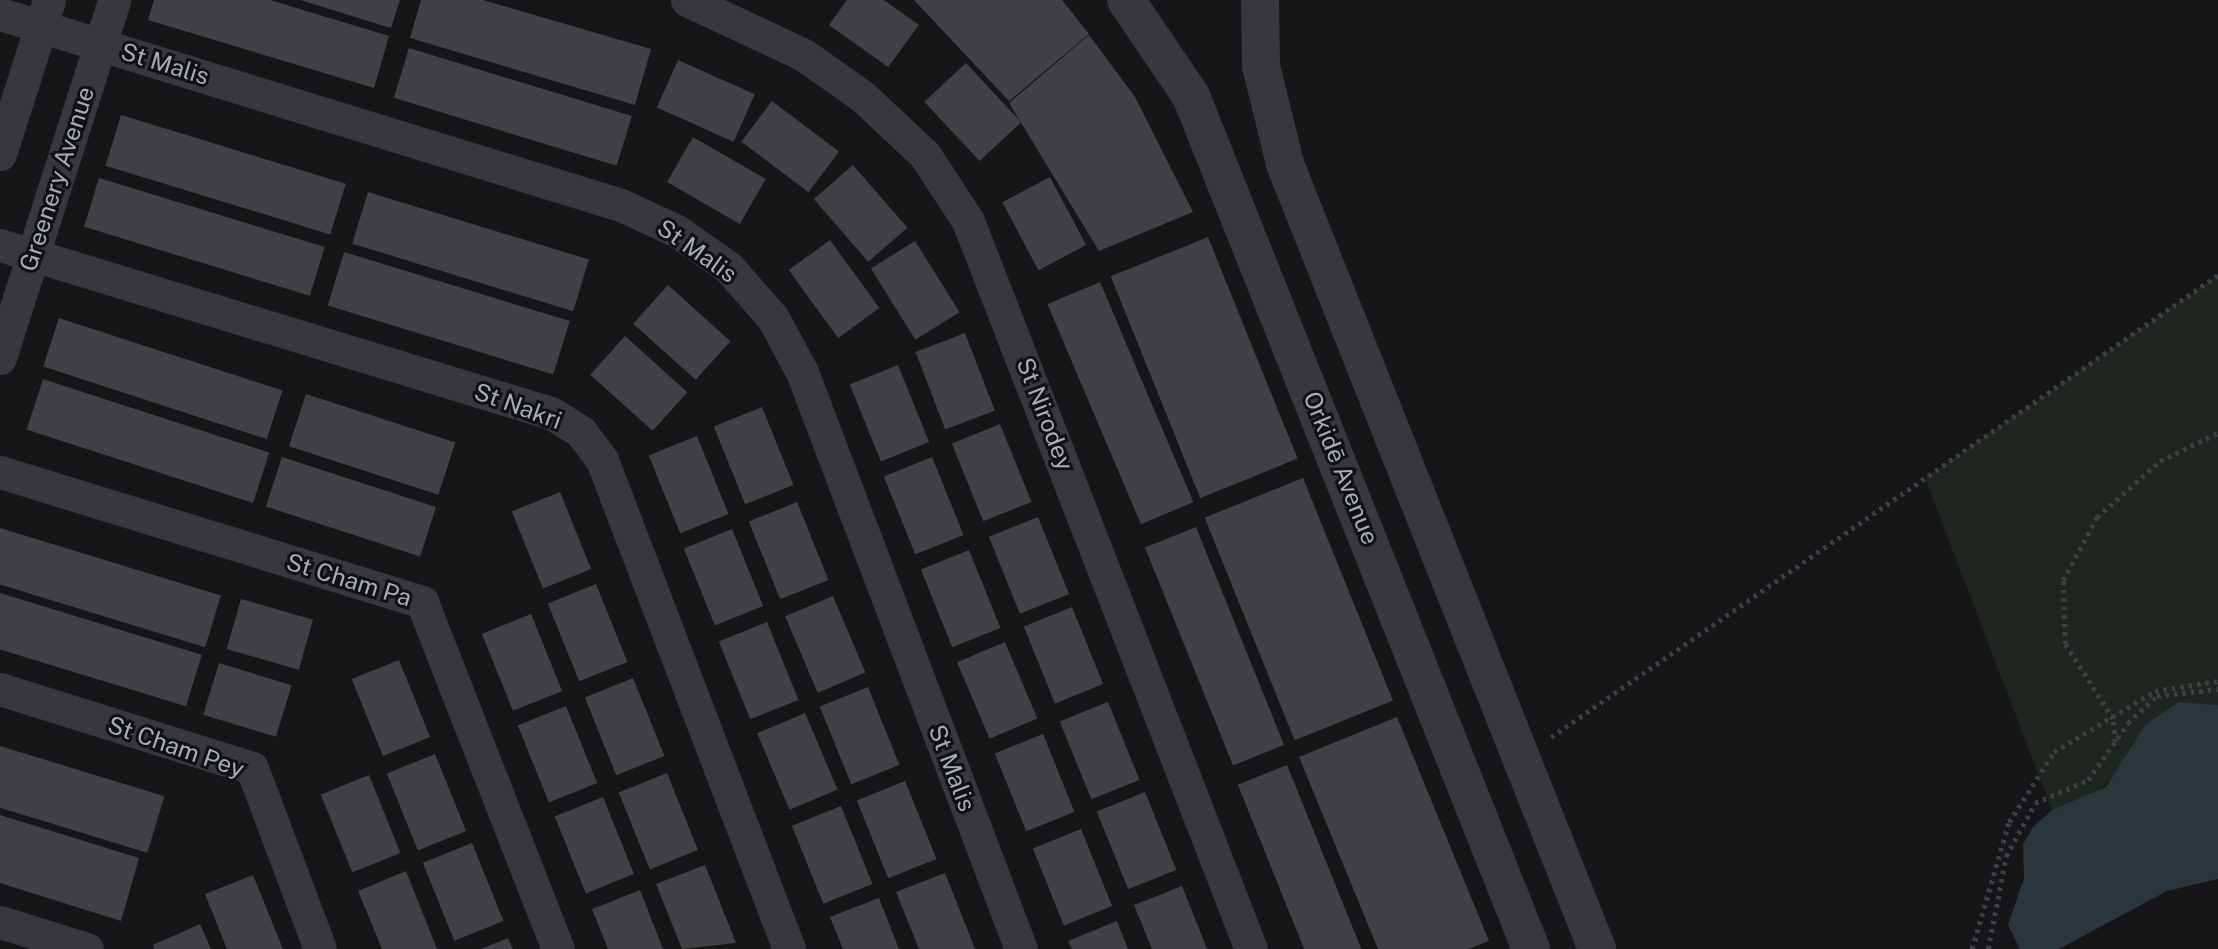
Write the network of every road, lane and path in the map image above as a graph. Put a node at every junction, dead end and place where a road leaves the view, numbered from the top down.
1 (114, 0) edge
2 (687, 0) edge
3 (1126, 0) edge
4 (1260, 0) edge
5 (44, 13) edge
6 (0, 14) edge
7 (99, 44) junction
8 (0, 154) edge
9 (1296, 190) junction
10 (1240, 213) junction
11 (0, 246) edge
12 (33, 255) junction
13 (2218, 275) edge
14 (0, 358) edge
15 (2218, 433) edge
16 (0, 472) edge
17 (1484, 663) junction
18 (2218, 681) edge
19 (1426, 684) junction
20 (0, 689) edge
21 (2218, 689) edge
22 (2113, 719) junction
23 (2115, 742) junction
24 (1521, 758) junction
25 (0, 922) edge
26 (87, 949) edge
27 (320, 949) edge
28 (558, 949) edge
29 (789, 949) edge
30 (1021, 949) edge
31 (1251, 949) edge
32 (1531, 949) edge
33 (1597, 949) edge
34 (1972, 949) edge
35 (1988, 949) edge

1 - 7 street, Greenery Avenue
2 - 31 street, St Nirodey
3 - 10 street, Orkidē Avenue
4 - 9 street
5 - 6 street, St Malis
5 - 7 street, St Malis
5 - 8 street
7 - 12 street, Greenery Avenue
7 - 30 street, St Malis
9 - 10 street
9 - 17 street
10 - 19 street, Orkidē Avenue
11 - 12 street, St Nakri
12 - 14 street, Greenery Avenue
12 - 29 street, St Nakri
13 - 24 path
15 - 22 path
16 - 28 street, St Cham Pa
17 - 19 street
17 - 24 street
18 - 22 path
19 - 32 street, Orkidē Avenue
20 - 27 street, St Cham Pey
21 - 23 path
22 - 23 path
22 - 34 path
23 - 35 path
24 - 33 street
25 - 26 street

